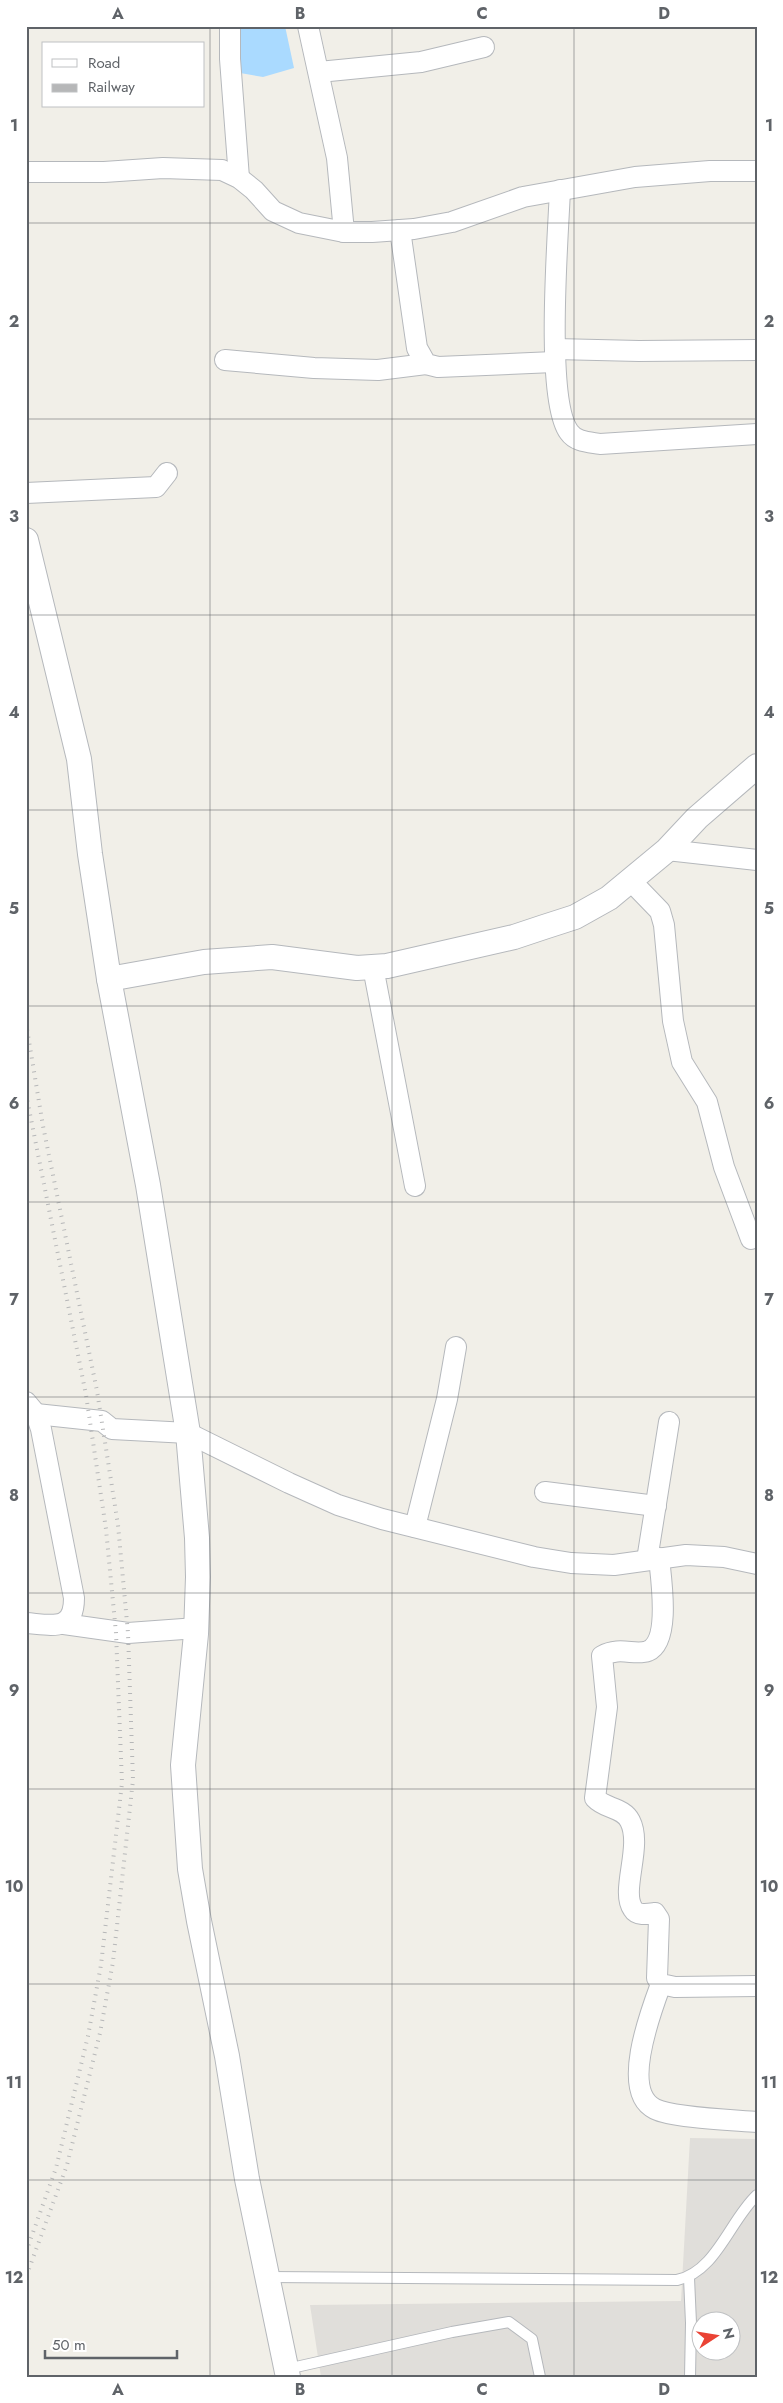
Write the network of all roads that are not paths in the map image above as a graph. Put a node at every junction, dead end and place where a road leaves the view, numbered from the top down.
1 (230, 26) edge
2 (308, 26) edge
3 (484, 47) dead end
4 (319, 72) junction
5 (757, 171) edge
6 (26, 172) edge
7 (239, 178) junction
8 (560, 190) junction
9 (400, 230) junction
10 (344, 232) junction
11 (757, 350) edge
12 (554, 355) junction
13 (225, 360) dead end
14 (426, 364) junction
15 (757, 434) edge
16 (167, 473) dead end
17 (26, 493) edge
18 (26, 540) edge
19 (757, 766) edge
20 (667, 850) junction
21 (757, 860) edge
22 (630, 880) junction
23 (373, 967) junction
24 (109, 978) junction
25 (415, 1186) dead end
26 (751, 1239) dead end
27 (456, 1347) dead end
28 (31, 1408) edge
29 (669, 1422) dead end
30 (188, 1433) junction
31 (545, 1492) dead end
32 (656, 1506) junction
33 (414, 1527) junction
34 (653, 1559) junction
35 (757, 1564) edge
36 (26, 1623) edge
37 (64, 1624) junction
38 (197, 1628) junction
39 (661, 1984) junction
40 (757, 1986) edge
41 (757, 2122) edge
42 (757, 2195) edge
43 (268, 2277) junction
44 (689, 2278) junction
45 (288, 2373) edge
46 (540, 2377) edge
47 (690, 2377) edge

1 - 7 street
2 - 4 street
3 - 4 street
4 - 10 street
5 - 8 street
6 - 7 street
7 - 10 street
8 - 9 street
8 - 12 street
9 - 10 street
9 - 14 street
11 - 12 street
12 - 14 street
12 - 15 street
13 - 14 street
16 - 17 street
18 - 24 street
19 - 20 street
20 - 21 street
20 - 22 street
22 - 23 street
22 - 26 street
23 - 24 street
23 - 25 street
24 - 30 street
27 - 33 street
28 - 30 street
28 - 37 street
29 - 32 street
30 - 33 street
30 - 38 street
31 - 32 street
32 - 34 street
33 - 34 street
34 - 35 street
34 - 39 street
36 - 37 street
37 - 38 street
38 - 43 street
39 - 40 street
39 - 41 street
42 - 44 lane
43 - 44 lane
43 - 45 street
44 - 47 lane
45 - 46 lane

